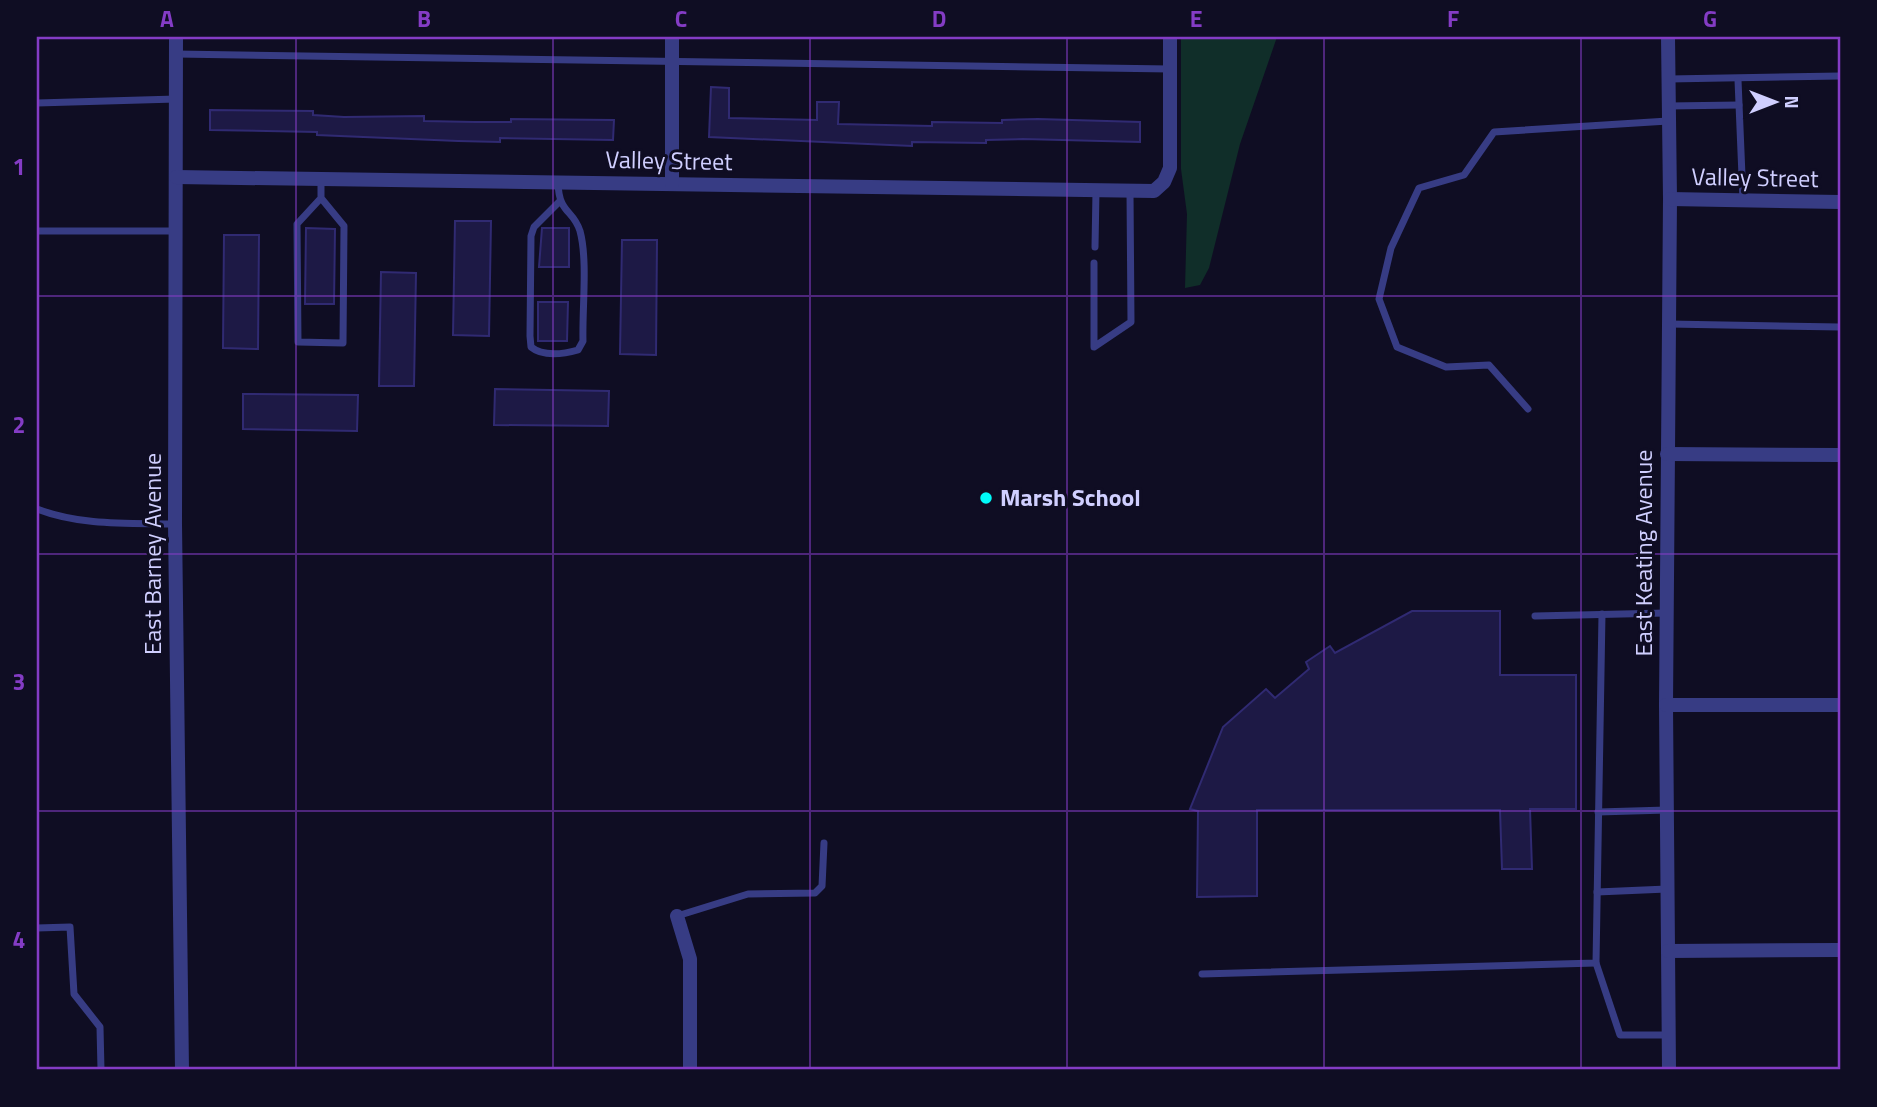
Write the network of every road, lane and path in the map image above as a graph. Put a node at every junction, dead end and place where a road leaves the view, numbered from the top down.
1 (176, 37) edge
2 (672, 37) edge
3 (1170, 37) edge
4 (1668, 37) edge
5 (176, 54) junction
6 (672, 62) junction
7 (1170, 69) junction
8 (1840, 76) edge
9 (1668, 79) junction
10 (1738, 80) junction
11 (176, 99) junction
12 (37, 103) edge
13 (1739, 106) junction
14 (1668, 113) junction
15 (176, 177) junction
16 (321, 179) junction
17 (558, 183) junction
18 (672, 184) junction
19 (1096, 191) junction
20 (1129, 192) junction
21 (321, 198) junction
22 (1670, 199) junction
23 (1743, 201) junction
24 (559, 202) junction
25 (1840, 202) edge
26 (37, 231) edge
27 (176, 231) junction
28 (1095, 247) dead end
29 (1094, 263) dead end
30 (1668, 324) junction
31 (1840, 327) edge
32 (1528, 410) dead end
33 (1667, 454) junction
34 (1840, 455) edge
35 (37, 509) edge
36 (175, 524) junction
37 (1666, 613) junction
38 (1602, 614) junction
39 (1535, 616) dead end
40 (1666, 705) junction
41 (1840, 705) edge
42 (1667, 810) junction
43 (1598, 812) junction
44 (824, 843) dead end
45 (1668, 889) junction
46 (1597, 892) junction
47 (677, 916) joint
48 (37, 928) edge
49 (1840, 950) edge
50 (1668, 951) junction
51 (1596, 963) junction
52 (1202, 974) dead end
53 (1669, 1035) junction
54 (101, 1070) edge
55 (182, 1070) edge
56 (690, 1070) edge
57 (1669, 1070) edge

1 - 5 street, East Barney Avenue
2 - 6 street
3 - 7 street
4 - 9 street, East Keating Avenue
5 - 6 lane
5 - 11 street, East Barney Avenue
6 - 7 lane
6 - 18 street
7 - 20 street, Valley Street
8 - 10 lane
9 - 10 lane
9 - 14 street, East Keating Avenue
10 - 13 lane
11 - 12 lane
11 - 15 street, East Barney Avenue
13 - 14 lane
13 - 23 lane
14 - 22 street, East Keating Avenue
14 - 32 lane
15 - 16 street, Valley Street
15 - 27 street, East Barney Avenue
16 - 17 street, Valley Street
16 - 21 lane
17 - 18 street, Valley Street
17 - 24 lane
18 - 19 street, Valley Street
19 - 20 street, Valley Street
19 - 28 lane
20 - 29 lane
21 - 21 lane
22 - 23 street, Valley Street
22 - 30 street, East Keating Avenue
23 - 25 street, Valley Street
24 - 24 lane
26 - 27 lane
27 - 36 street, East Barney Avenue
30 - 31 lane
30 - 33 street, East Keating Avenue
33 - 34 street
33 - 37 street, East Keating Avenue
35 - 36 lane
36 - 55 street, East Barney Avenue
37 - 38 lane
37 - 40 street, East Keating Avenue
38 - 39 lane
38 - 43 lane
40 - 41 street
40 - 42 street, East Keating Avenue
42 - 43 lane
42 - 45 street, East Keating Avenue
43 - 46 lane
44 - 47 lane
45 - 46 lane
45 - 50 street, East Keating Avenue
46 - 51 lane
47 - 56 street
48 - 54 lane
49 - 50 street
50 - 53 street, East Keating Avenue
51 - 52 lane
51 - 53 lane
53 - 57 street, East Keating Avenue

